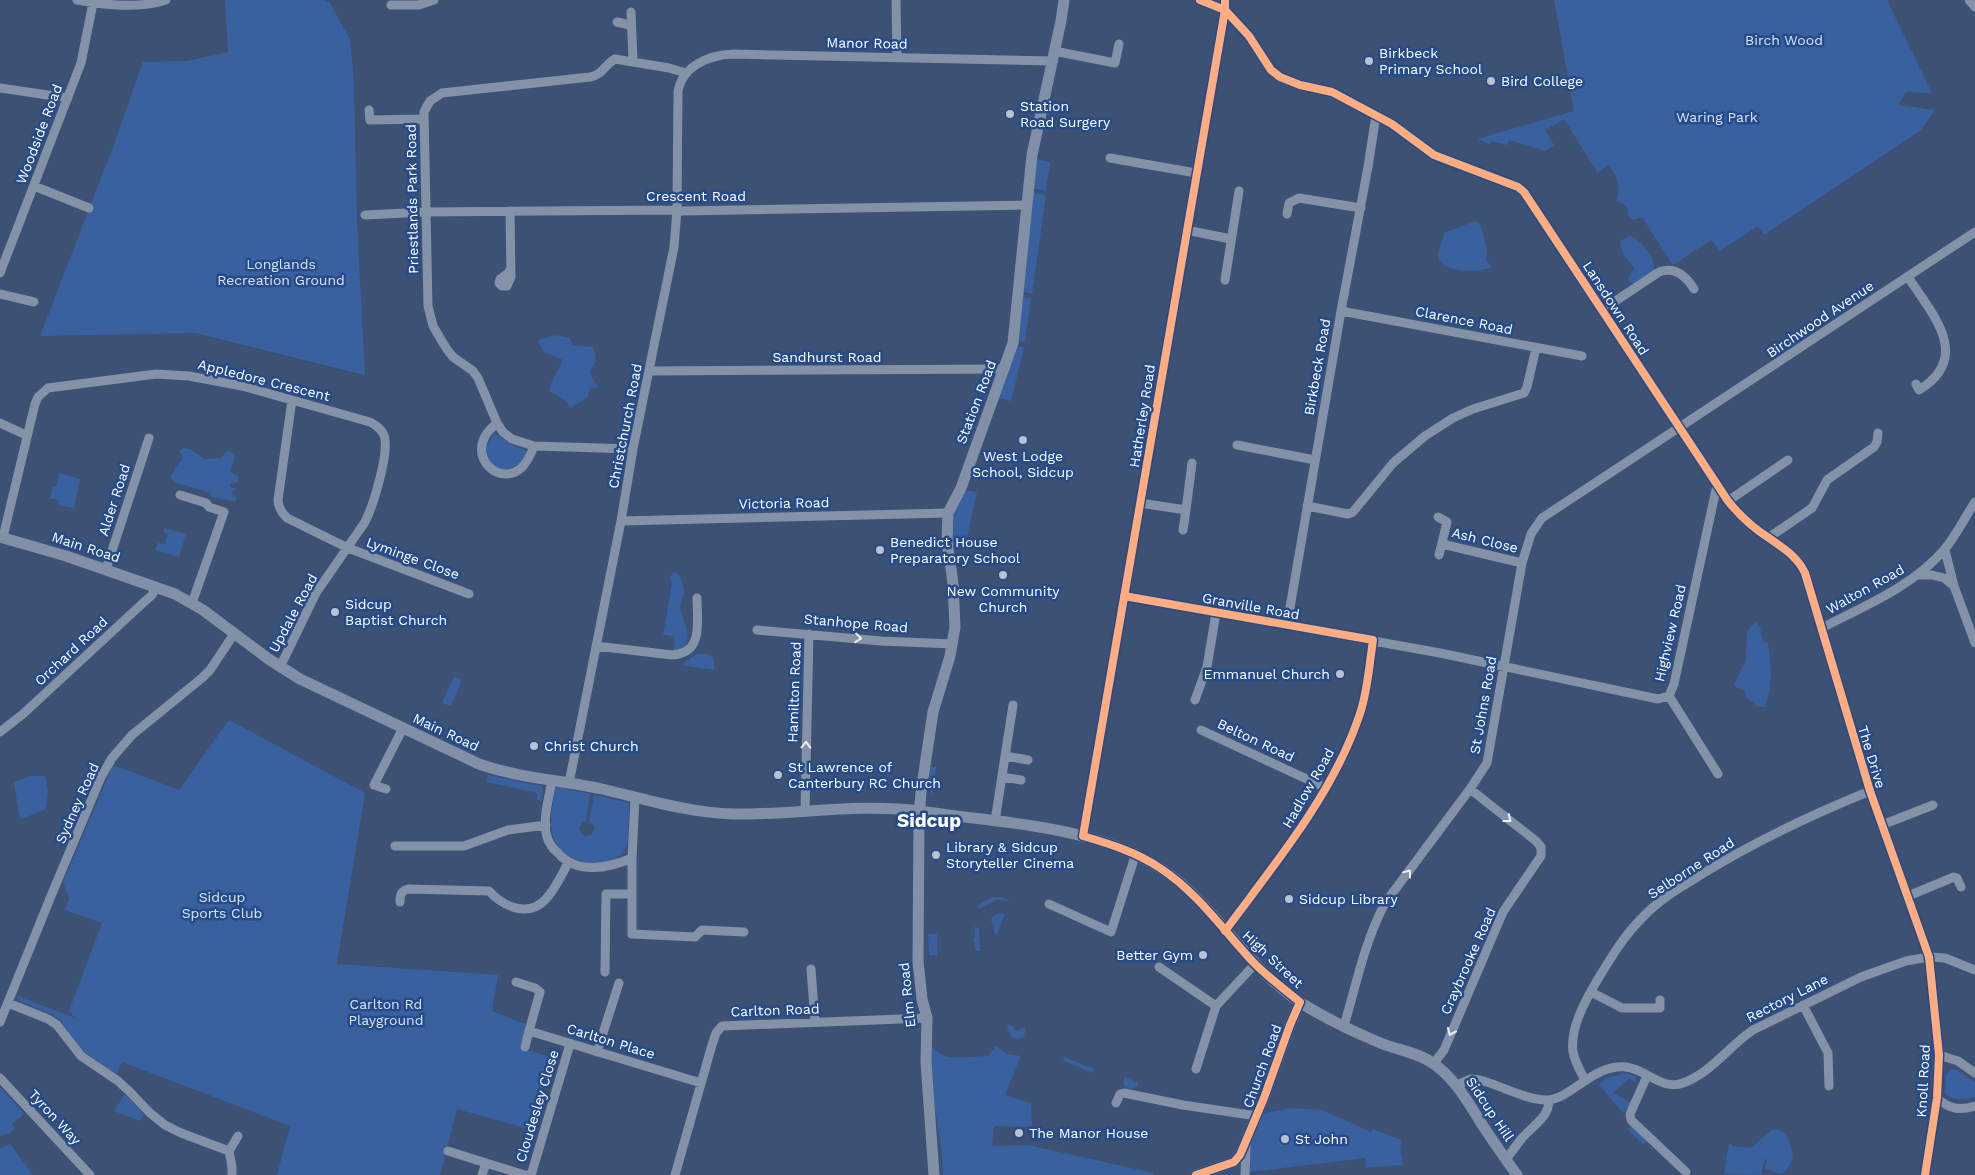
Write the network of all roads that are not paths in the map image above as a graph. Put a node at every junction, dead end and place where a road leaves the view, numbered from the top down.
1 (77, 0) edge
2 (166, 0) edge
3 (434, 0) edge
4 (896, 0) edge
5 (1064, 0) edge
6 (1200, 0) edge
7 (1225, 0) edge
8 (1969, 0) edge
9 (93, 3) junction
10 (391, 5) dead end
11 (1975, 7) edge
12 (1225, 10) junction
13 (631, 12) dead end
14 (617, 22) dead end
15 (630, 25) junction
16 (1119, 44) dead end
17 (1053, 56) junction
18 (897, 58) junction
19 (633, 62) junction
20 (686, 73) junction
21 (0, 88) edge
22 (68, 98) junction
23 (369, 110) dead end
24 (1376, 115) junction
25 (424, 119) junction
26 (1110, 158) dead end
27 (1196, 173) junction
28 (34, 186) junction
29 (1239, 191) dead end
30 (1026, 205) junction
31 (89, 208) dead end
32 (1361, 208) junction
33 (677, 210) junction
34 (510, 211) junction
35 (426, 212) junction
36 (1287, 214) dead end
37 (365, 215) dead end
38 (1186, 230) junction
39 (1975, 232) edge
40 (1231, 239) junction
41 (510, 269) dead end
42 (0, 272) edge
43 (1908, 277) junction
44 (1225, 280) dead end
45 (1694, 289) dead end
46 (0, 294) edge
47 (34, 302) dead end
48 (1602, 310) junction
49 (1341, 311) junction
50 (1536, 348) junction
51 (1582, 356) dead end
52 (1005, 369) junction
53 (649, 371) junction
54 (1924, 399) dead end
55 (292, 400) junction
56 (0, 423) edge
57 (497, 423) junction
58 (1679, 428) junction
59 (1878, 433) dead end
60 (26, 435) junction
61 (149, 438) dead end
62 (1237, 445) dead end
63 (534, 446) junction
64 (633, 449) junction
65 (1315, 460) junction
66 (1788, 460) dead end
67 (1192, 463) dead end
68 (1717, 485) junction
69 (180, 495) dead end
70 (1728, 501) junction
71 (1975, 502) edge
72 (1140, 503) junction
73 (1307, 506) junction
74 (1186, 510) junction
75 (948, 513) junction
76 (1438, 517) dead end
77 (621, 520) junction
78 (1183, 530) dead end
79 (1, 537) edge
80 (1768, 538) junction
81 (1442, 544) junction
82 (348, 548) junction
83 (1945, 550) junction
84 (1440, 555) dead end
85 (1800, 561) joint
86 (1522, 563) junction
87 (106, 569) junction
88 (1917, 575) junction
89 (1954, 586) junction
90 (156, 587) junction
91 (469, 594) dead end
92 (1124, 596) junction
93 (697, 598) dead end
94 (192, 603) junction
95 (1216, 613) junction
96 (1287, 625) junction
97 (1822, 628) junction
98 (757, 630) dead end
99 (234, 634) junction
100 (809, 634) junction
101 (1373, 640) junction
102 (1975, 643) edge
103 (953, 644) junction
104 (596, 646) junction
105 (1504, 665) junction
106 (280, 667) junction
107 (1669, 696) junction
108 (1195, 700) dead end
109 (1013, 705) dead end
110 (403, 728) junction
111 (1201, 730) dead end
112 (0, 732) edge
113 (1005, 756) junction
114 (1028, 760) dead end
115 (1718, 774) dead end
116 (1002, 777) junction
117 (552, 780) junction
118 (1021, 780) dead end
119 (569, 783) junction
120 (1326, 788) junction
121 (386, 789) dead end
122 (1470, 789) junction
123 (1870, 791) junction
124 (635, 798) junction
125 (1933, 806) dead end
126 (920, 810) junction
127 (805, 811) junction
128 (995, 821) junction
129 (1882, 824) junction
130 (546, 825) junction
131 (1083, 836) junction
132 (395, 846) dead end
133 (1136, 853) junction
134 (632, 858) junction
135 (568, 863) junction
136 (1961, 887) dead end
137 (632, 894) junction
138 (1908, 896) junction
139 (400, 902) dead end
140 (1049, 904) dead end
141 (1225, 931) junction
142 (744, 932) dead end
143 (1929, 957) junction
144 (1255, 964) junction
145 (1159, 967) dead end
146 (811, 969) dead end
147 (1975, 970) edge
148 (605, 972) dead end
149 (516, 982) dead end
150 (619, 983) dead end
151 (1591, 992) junction
152 (1660, 1000) dead end
153 (1300, 1002) junction
154 (8, 1003) junction
155 (1803, 1005) junction
156 (1216, 1006) junction
157 (927, 1018) junction
158 (0, 1022) edge
159 (815, 1022) junction
160 (1344, 1026) junction
161 (529, 1031) junction
162 (570, 1044) junction
163 (525, 1047) dead end
164 (597, 1052) junction
165 (1940, 1055) junction
166 (1434, 1063) junction
167 (1196, 1069) dead end
168 (1975, 1073) edge
169 (1647, 1076) junction
170 (0, 1078) edge
171 (1585, 1080) junction
172 (700, 1083) junction
173 (1457, 1085) junction
174 (1829, 1086) dead end
175 (1937, 1098) junction
176 (1550, 1100) junction
177 (1116, 1103) dead end
178 (1975, 1106) edge
179 (1257, 1116) junction
180 (238, 1136) dead end
181 (1246, 1138) junction
182 (230, 1151) junction
183 (448, 1151) dead end
184 (1506, 1159) junction
185 (486, 1163) junction
186 (1686, 1172) dead end
187 (90, 1175) edge
188 (232, 1175) edge
189 (482, 1175) edge
190 (527, 1175) edge
191 (675, 1175) edge
192 (934, 1175) edge
193 (1196, 1175) edge
194 (1245, 1175) edge
195 (1517, 1175) edge
196 (1925, 1175) edge

1 - 9 street
2 - 9 street
3 - 10 street
4 - 18 street
5 - 17 main road, Station Road
6 - 12 street
7 - 12 street, Hatherley Road
8 - 11 street
9 - 22 street, Woodside Road
12 - 24 street, Lansdown Road
12 - 27 street, Hatherley Road
13 - 15 street
14 - 15 street
15 - 19 street
16 - 17 street, Manor Road
17 - 18 street, Manor Road
17 - 30 main road, Station Road
18 - 20 street, Manor Road
19 - 20 street, Priestlands Park Road
19 - 25 street, Priestlands Park Road
20 - 33 street, Christchurch Road
21 - 22 street
22 - 28 street, Woodside Road
23 - 25 street
24 - 32 street, Birkbeck Road
24 - 48 street, Lansdown Road
25 - 35 street, Priestlands Park Road
26 - 27 street
27 - 38 street, Hatherley Road
28 - 31 street
28 - 42 street, Woodside Road
29 - 40 street
30 - 33 street, Crescent Road
30 - 52 main road, Station Road
32 - 36 street
32 - 49 street, Birkbeck Road
33 - 34 street, Crescent Road
33 - 53 street, Christchurch Road
34 - 35 street, Crescent Road
34 - 41 street
35 - 37 street, Crescent Road
35 - 57 street, Priestlands Park Road
38 - 40 street
38 - 72 street, Hatherley Road
39 - 43 street, Birchwood Avenue
40 - 44 street
43 - 54 street
43 - 58 street, Birchwood Avenue
45 - 48 street
46 - 47 street
48 - 58 street, Lansdown Road
49 - 50 street, Clarence Road
49 - 65 street, Birkbeck Road
50 - 51 street, Clarence Road
50 - 73 street
52 - 53 street, Sandhurst Road
52 - 75 main road, Station Road
53 - 64 street, Christchurch Road
55 - 60 street, Appledore Crescent
55 - 82 street, Lyminge Close
55 - 82 street, Appledore Crescent
56 - 60 street
57 - 63 street, Priestlands Park Road
57 - 63 street
58 - 68 street, Lansdown Road
58 - 86 street, St Johns Road
59 - 80 street
60 - 79 street, Appledore Crescent
61 - 87 street, Alder Road
62 - 65 street
63 - 64 street, Priestlands Park Road
64 - 77 street, Christchurch Road
65 - 73 street, Birkbeck Road
66 - 70 street
67 - 74 street
68 - 70 street, Lansdown Road
68 - 107 street, Highview Road
69 - 94 street
70 - 80 street, Lansdown Road
71 - 83 street, Walton Road
72 - 74 street
72 - 92 street, Hatherley Road
73 - 96 street, Birkbeck Road
74 - 78 street
75 - 77 street, Victoria Road
75 - 103 main road, Station Road
76 - 81 street, Ash Close
77 - 104 street, Christchurch Road
79 - 87 main road, Main Road
80 - 85 street, Lansdown Road
81 - 84 street, Ash Close
81 - 86 street, Ash Close
82 - 91 street, Lyminge Close
82 - 106 street, Updale Road
83 - 88 street, Walton Road
83 - 89 street
85 - 97 street, The Drive
86 - 105 street, St Johns Road
87 - 90 main road, Main Road
88 - 89 street
88 - 97 street, Walton Road
89 - 102 street
90 - 94 main road, Main Road
90 - 112 street, Orchard Road
92 - 95 street, Granville Road
92 - 131 street, Hatherley Road
93 - 104 street
94 - 99 main road, Main Road
95 - 96 street, Granville Road
95 - 108 street
96 - 101 street, Granville Road
97 - 123 street, The Drive
98 - 100 street, Stanhope Road
99 - 106 main road, Main Road
99 - 154 street, Sydney Road
100 -> 103 street, Stanhope Road
127 -> 100 street, Hamilton Road
101 - 105 street, Granville Road
101 - 120 street, Hadlow Road
103 - 126 main road, Station Road
104 - 119 street, Christchurch Road
105 - 107 street, Granville Road
105 - 122 street, St Johns Road
106 - 110 main road, Main Road
107 - 115 street, Highview Road
109 - 113 street
110 - 117 main road, Main Road
110 - 121 street
111 - 120 street, Belton Road
113 - 114 street
113 - 116 street
116 - 118 street
116 - 128 street
117 - 119 main road, Main Road
117 - 130 street
119 - 124 main road, Main Road
120 - 141 street, Hadlow Road
160 -> 122 street, St Johns Road
122 -> 166 street, Craybrooke Road
123 - 129 street, The Drive
123 - 151 street, Selborne Road
124 - 127 main road, Main Road
124 - 134 street
125 - 129 street
126 - 127 main road, Main Road
126 - 128 main road, High Street
126 - 157 main road, Elm Road
128 - 131 main road, High Street
129 - 138 street, The Drive
130 - 132 street
130 - 135 street
131 - 133 main road, High Street
133 - 140 street
133 - 141 main road, High Street
134 - 135 street
134 - 137 street
135 - 139 street
136 - 138 street
137 - 142 street
137 - 148 street
138 - 143 street, The Drive
141 - 144 main road, High Street
143 - 147 street, Rectory Lane
143 - 155 street, Rectory Lane
143 - 165 street, Knoll Road
144 - 153 main road, High Street
144 - 156 street
145 - 156 street
146 - 159 street
149 - 161 street
150 - 164 street
151 - 152 street
151 - 171 street, Selborne Road
153 - 160 main road, High Street
153 - 179 main road, Church Road
154 - 158 street, Sydney Road
154 - 182 street
155 - 169 street, Rectory Lane
155 - 174 street
156 - 167 street
157 - 159 street, Carlton Road
157 - 192 main road, Elm Road
159 - 172 street, Carlton Road
160 - 166 main road, High Street
161 - 162 street, Carlton Place
161 - 163 street
162 - 164 street, Carlton Place
162 - 190 street, Cloudesley Close
164 - 172 street, Carlton Place
165 - 168 street
165 - 175 street, Knoll Road
166 - 173 main road, Sidcup Hill
169 - 171 street, Rectory Lane
169 - 186 street
170 - 187 street, Tyron Way
171 - 176 street, Rectory Lane
172 - 191 street, Carlton Road
173 - 176 street
173 - 184 main road, Sidcup Hill
175 - 178 street
175 - 196 street, Knoll Road
176 - 184 street
177 - 179 street
179 - 181 main road, Church Road
180 - 182 street
181 - 193 main road, Church Road
181 - 194 street
182 - 188 street
183 - 185 street, Cloudesley Close
184 - 195 main road, Sidcup Hill
185 - 189 street
185 - 190 street, Cloudesley Close

